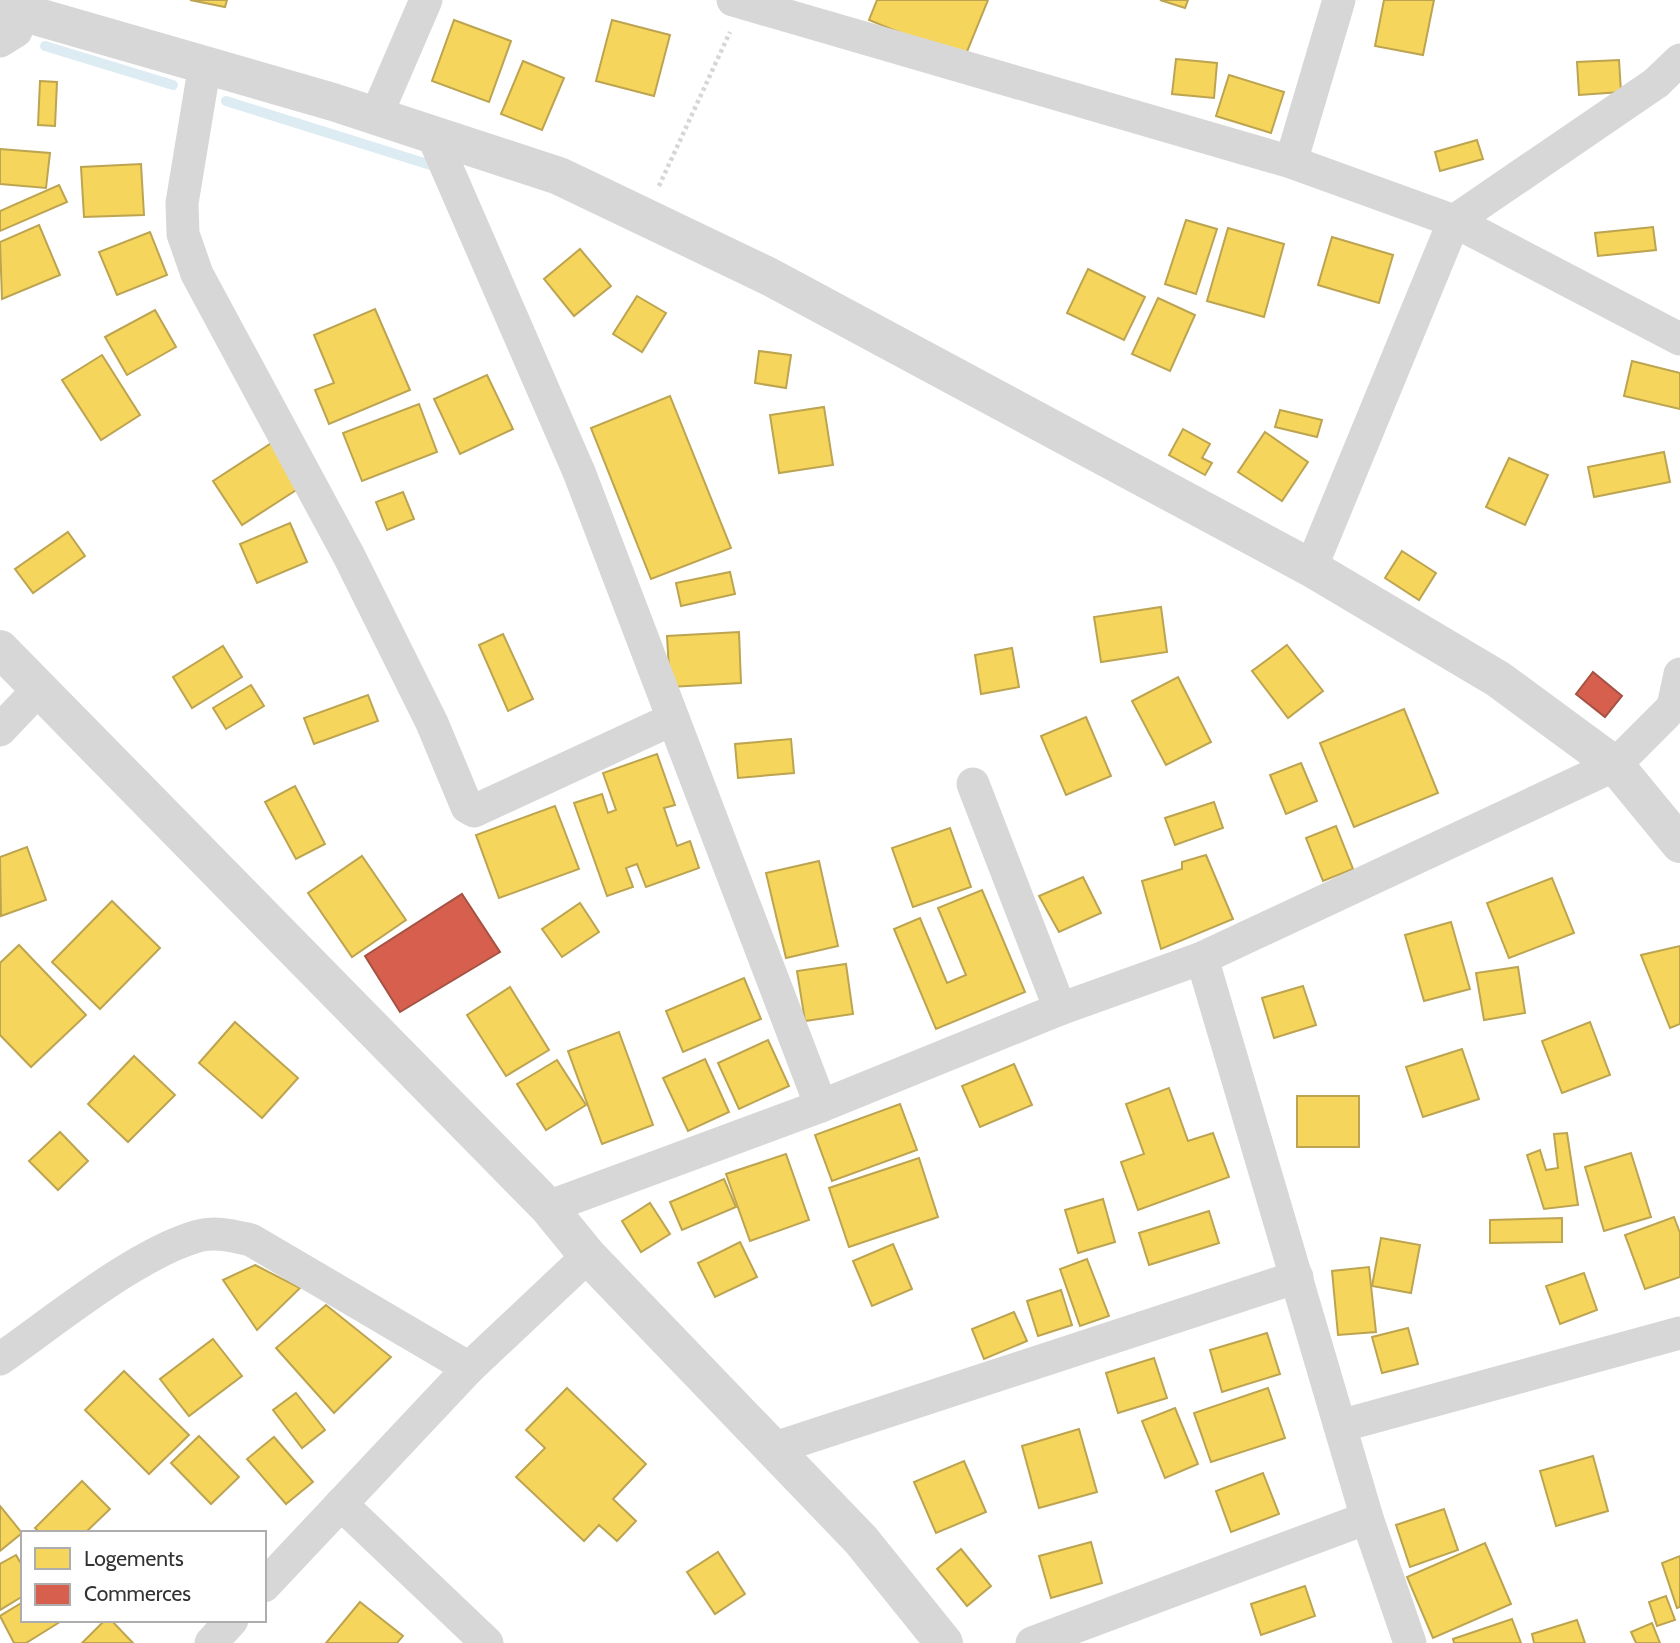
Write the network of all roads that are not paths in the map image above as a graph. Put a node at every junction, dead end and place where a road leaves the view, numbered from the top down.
1 (426, 0) edge
2 (1339, 0) edge
3 (740, 1) edge
4 (25, 16) edge
5 (1680, 60) edge
6 (205, 64) junction
7 (376, 116) junction
8 (433, 136) junction
9 (1291, 162) junction
10 (1454, 220) junction
11 (1680, 339) edge
12 (1311, 568) junction
13 (0, 649) edge
14 (1680, 674) edge
15 (39, 689) junction
16 (1676, 706) edge
17 (673, 719) junction
18 (0, 730) edge
19 (1615, 765) junction
20 (973, 784) dead end
21 (1680, 844) edge
22 (1202, 958) junction
23 (1060, 1009) junction
24 (821, 1106) junction
25 (548, 1207) junction
26 (588, 1256) junction
27 (1297, 1277) junction
28 (1680, 1333) edge
29 (0, 1359) edge
30 (469, 1368) junction
31 (1340, 1426) junction
32 (775, 1448) junction
33 (341, 1504) junction
34 (1367, 1518) junction
35 (266, 1584) edge
36 (230, 1622) edge
37 (211, 1643) edge
38 (487, 1643) edge
39 (944, 1643) edge
40 (1032, 1643) edge
41 (1410, 1643) edge

1 - 7 street
2 - 9 street
3 - 9 street
4 - 6 street
5 - 10 street
6 - 7 street
6 - 17 street
7 - 8 street
8 - 12 street
8 - 17 street
9 - 10 street
10 - 11 street
10 - 12 street
12 - 19 street
13 - 15 street
14 - 16 street
15 - 18 street
15 - 25 street
16 - 19 street
17 - 24 street
19 - 21 street
19 - 22 street
20 - 23 street
22 - 23 street
22 - 27 street
23 - 24 street
24 - 25 street
25 - 26 street
26 - 30 street
26 - 32 street
27 - 31 street
27 - 32 street
28 - 31 street
29 - 30 street
30 - 33 street
31 - 34 street
32 - 39 street
33 - 35 street
33 - 38 street
34 - 40 street
34 - 41 street
36 - 37 street

